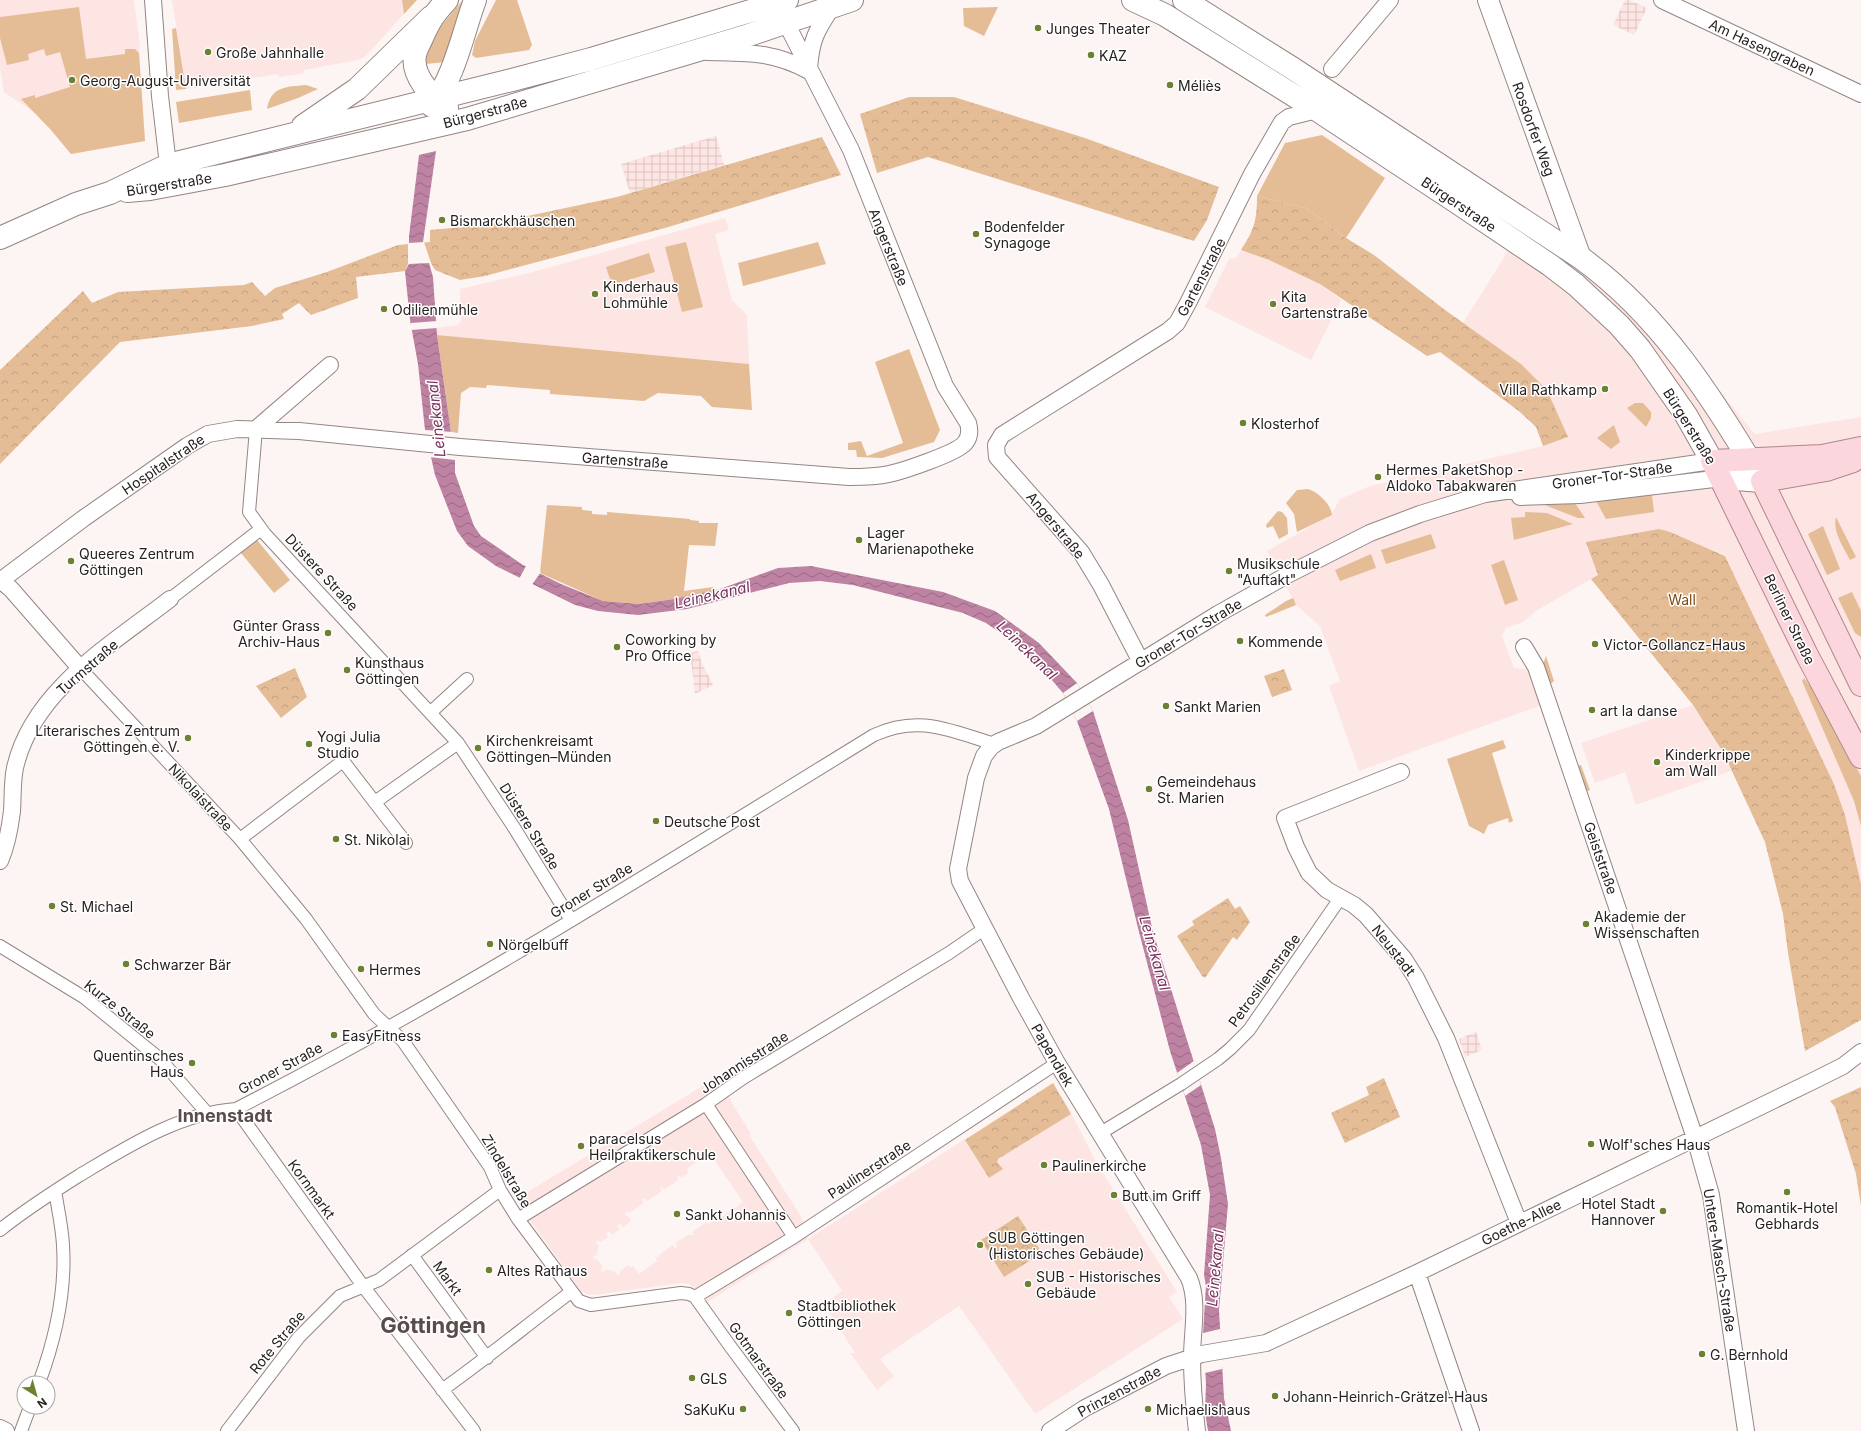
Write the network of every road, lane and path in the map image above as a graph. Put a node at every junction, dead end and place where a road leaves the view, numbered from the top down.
1 (153, 0) edge
2 (447, 0) edge
3 (475, 0) edge
4 (1133, 0) edge
5 (1184, 0) edge
6 (1390, 0) edge
7 (1488, 0) edge
8 (1662, 0) edge
9 (842, 3) edge
10 (781, 6) edge
11 (431, 17) junction
12 (691, 52) junction
13 (1332, 69) dead end
14 (809, 71) junction
15 (1861, 94) edge
16 (437, 99) junction
17 (1317, 110) junction
18 (467, 119) junction
19 (406, 132) junction
20 (294, 133) junction
21 (168, 164) junction
22 (110, 193) junction
23 (0, 238) edge
24 (1581, 258) junction
25 (330, 365) dead end
26 (968, 423) joint
27 (256, 430) junction
28 (1002, 435) joint
29 (1861, 448) edge
30 (1861, 458) edge
31 (1748, 459) junction
32 (1717, 469) junction
33 (1762, 481) junction
34 (261, 529) junction
35 (0, 581) edge
36 (170, 599) joint
37 (1524, 647) dead end
38 (1141, 662) junction
39 (80, 668) junction
40 (467, 679) dead end
41 (1861, 685) edge
42 (431, 712) junction
43 (458, 743) junction
44 (995, 744) junction
45 (1861, 757) edge
46 (1401, 772) dead end
47 (374, 802) junction
48 (240, 839) junction
49 (406, 843) dead end
50 (0, 861) edge
51 (1341, 897) junction
52 (571, 920) junction
53 (984, 929) junction
54 (0, 946) edge
55 (388, 1027) junction
56 (1861, 1052) edge
57 (1861, 1060) edge
58 (1057, 1063) junction
59 (1843, 1066) junction
60 (706, 1104) junction
61 (236, 1109) junction
62 (207, 1113) junction
63 (1099, 1134) junction
64 (1695, 1138) junction
65 (500, 1190) junction
66 (55, 1191) junction
67 (518, 1219) junction
68 (1519, 1223) junction
69 (0, 1230) edge
70 (794, 1237) junction
71 (412, 1255) junction
72 (1418, 1273) junction
73 (363, 1286) junction
74 (571, 1292) junction
75 (698, 1301) junction
76 (1197, 1356) junction
77 (487, 1358) junction
78 (42, 1375) edge
79 (442, 1390) junction
80 (27, 1415) edge
81 (0, 1428) edge
82 (6, 1431) edge
83 (21, 1431) edge
84 (227, 1431) edge
85 (474, 1431) edge
86 (793, 1431) edge
87 (1050, 1431) edge
88 (1197, 1431) edge
89 (1471, 1431) edge
90 (1746, 1431) edge

1 - 21 street
2 - 11 main road
3 - 16 main road
4 - 17 main road, Bürgerstraße
5 - 24 main road, Bürgerstraße
6 - 13 street
7 - 24 street, Rosdorfer Weg
8 - 15 street, Am Hasengraben
9 - 10 main road, Bürgerstraße
9 - 14 street
10 - 12 main road, Bürgerstraße
10 - 14 street, Angerstraße
10 - 16 main road, Bürgerstraße
11 - 16 main road
11 - 20 main road
12 - 14 street
12 - 18 main road, Bürgerstraße
14 - 26 street, Angerstraße
16 - 18 main road
16 - 19 main road
16 - 20 main road, Bürgerstraße
17 - 28 street, Gartenstraße
17 - 32 main road, Bürgerstraße
18 - 19 main road, Bürgerstraße
19 - 22 main road, Bürgerstraße
20 - 21 main road, Bürgerstraße
21 - 22 main road, Bürgerstraße
22 - 23 main road, Bürgerstraße
24 - 31 main road, Bürgerstraße
25 - 27 street
26 - 27 street, Gartenstraße
27 - 34 street, Düstere Straße
27 - 35 street, Hospitalstraße
28 - 38 street, Angerstraße
29 - 31 main road, Groner-Tor-Straße
30 - 33 main road
31 - 32 main road, Groner-Tor-Straße
31 - 33 main road
32 - 33 main road
32 - 38 street, Groner-Tor-Straße
32 - 45 main road, Berliner Straße
33 - 41 main road
34 - 36 street, Turmstraße
34 - 42 street, Düstere Straße
35 - 39 street, Nikolaistraße
36 - 39 street, Turmstraße
37 - 64 street, Geiststraße
38 - 44 street, Groner-Tor-Straße
39 - 48 street, Nikolaistraße
39 - 50 street, Turmstraße
40 - 42 street
42 - 43 street, Düstere Straße
43 - 47 street
43 - 52 street, Düstere Straße
44 - 52 street, Groner Straße
44 - 53 street, Papendiek
46 - 51 street, Neustadt
47 - 48 street
47 - 49 street
48 - 55 street, Nikolaistraße
51 - 63 street, Petrosilienstraße
51 - 68 street, Neustadt
52 - 55 street, Groner Straße
53 - 58 street, Papendiek
53 - 60 street, Johannisstraße
54 - 62 street, Kurze Straße
55 - 61 street, Groner Straße
55 - 65 street, Zindelstraße
56 - 59 street, Goethe-Allee
57 - 59 street, Goethe-Allee
58 - 63 street, Papendiek
58 - 70 street, Paulinerstraße
59 - 64 street, Goethe-Allee
60 - 67 street, Johannisstraße
60 - 70 street
61 - 62 street, Groner Straße
61 - 73 street, Kornmarkt
62 - 66 street, Groner Straße
63 - 76 street, Papendiek
64 - 68 street, Goethe-Allee
64 - 90 street, Untere-Masch-Straße
65 - 67 street, Zindelstraße
65 - 71 street, Markt
66 - 69 street, Groner Straße
66 - 78 street
67 - 74 street, Zindelstraße
68 - 72 street, Goethe-Allee
70 - 75 street, Paulinerstraße
71 - 73 street, Markt
71 - 77 street, Markt
72 - 76 street, Goethe-Allee
72 - 89 street
73 - 79 street, Kornmarkt
73 - 84 street, Rote Straße
74 - 75 street, Zindelstraße
74 - 77 street
75 - 86 street, Gotmarstraße
76 - 87 street, Prinzenstraße
76 - 88 street, Papendiek
77 - 79 street
79 - 85 street, Kornmarkt
80 - 83 street
81 - 82 street

